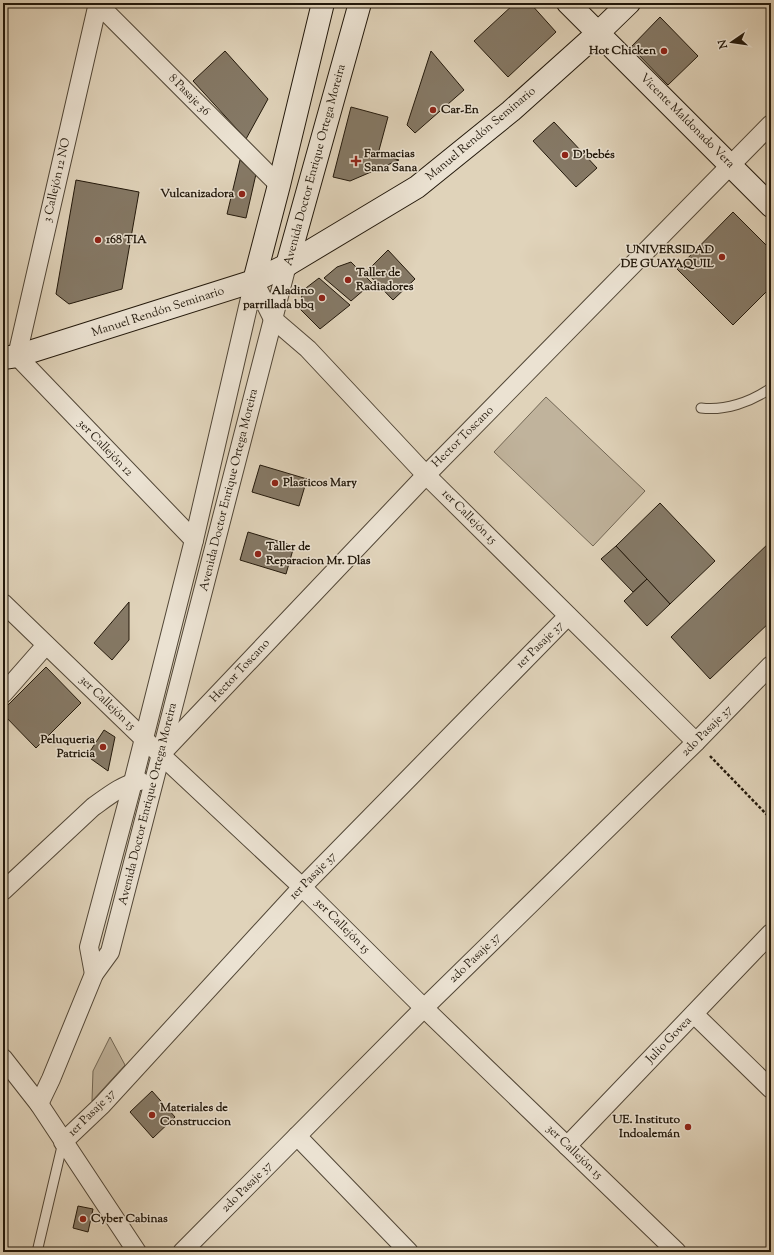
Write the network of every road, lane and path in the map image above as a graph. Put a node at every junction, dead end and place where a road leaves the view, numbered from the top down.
1 (322, 3) edge
2 (360, 3) edge
3 (568, 3) edge
4 (629, 3) edge
5 (98, 4) edge
6 (598, 33) junction
7 (771, 124) edge
8 (731, 165) junction
9 (279, 185) junction
10 (771, 206) edge
11 (287, 265) junction
12 (254, 281) junction
13 (273, 318) junction
14 (10, 357) edge
15 (771, 388) edge
16 (701, 408) dead end
17 (426, 475) junction
18 (194, 540) junction
19 (3, 603) edge
20 (568, 616) junction
21 (46, 645) junction
22 (771, 665) edge
23 (3, 694) edge
24 (144, 739) junction
25 (696, 742) junction
26 (161, 754) junction
27 (155, 778) junction
28 (133, 782) junction
29 (771, 819) edge
30 (302, 887) junction
31 (3, 892) edge
32 (771, 934) edge
33 (94, 974) junction
34 (424, 1008) junction
35 (694, 1014) junction
36 (3, 1058) edge
37 (771, 1089) edge
38 (38, 1104) junction
39 (297, 1136) junction
40 (63, 1142) junction
41 (567, 1146) junction
42 (37, 1252) edge
43 (137, 1252) edge
44 (182, 1252) edge
45 (409, 1252) edge
46 (677, 1252) edge

1 - 9 street, Avenida Doctor Enrique Ortega Moreira
2 - 11 street, Avenida Doctor Enrique Ortega Moreira
3 - 6 street, Vicente Maldonado Vera
4 - 6 street, Manuel Rendón Seminario
5 - 9 street, 8 Pasaje 36
5 - 14 street, 3 Callejón 12 NO
6 - 8 street, Vicente Maldonado Vera
6 - 11 street, Manuel Rendón Seminario
7 - 8 street, Hector Toscano
8 - 10 street, Vicente Maldonado Vera
8 - 17 street, Hector Toscano
9 - 12 street, Avenida Doctor Enrique Ortega Moreira
11 - 12 street, Manuel Rendón Seminario
11 - 13 street, Avenida Doctor Enrique Ortega Moreira
12 - 13 street, 1er Callejón 15
12 - 14 street, Manuel Rendón Seminario
12 - 18 street, Avenida Doctor Enrique Ortega Moreira
13 - 17 street, 1er Callejón 15
13 - 26 street, Avenida Doctor Enrique Ortega Moreira
14 - 18 street, 3er Callejón 12
15 - 16 lane
17 - 20 street, 1er Callejón 15
17 - 26 street, Hector Toscano
18 - 24 street, Avenida Doctor Enrique Ortega Moreira
19 - 21 street, 3er Callejón 15
20 - 25 street, 1er Callejón 15
20 - 30 street, 1er Pasaje 37
21 - 23 street
21 - 24 street, 3er Callejón 15
22 - 25 street, 2do Pasaje 37
24 - 26 street, 3er Callejón 15
24 - 28 street, Avenida Doctor Enrique Ortega Moreira
25 - 29 path
25 - 34 street, 2do Pasaje 37
26 - 27 street, Avenida Doctor Enrique Ortega Moreira
26 - 30 street, 3er Callejón 15
27 - 28 street
27 - 33 street, Avenida Doctor Enrique Ortega Moreira
28 - 31 street
28 - 33 street, Avenida Doctor Enrique Ortega Moreira
30 - 34 street, 3er Callejón 15
30 - 40 street, 1er Pasaje 37
32 - 35 street, Julio Govea
33 - 38 street, Avenida Doctor Enrique Ortega Moreira
34 - 39 street, 2do Pasaje 37
34 - 41 street, 3er Callejón 15
35 - 37 street
35 - 41 street, Julio Govea
36 - 38 street
38 - 40 street
39 - 44 street, 2do Pasaje 37
39 - 45 street
40 - 42 lane
40 - 43 street
41 - 46 street, 3er Callejón 15

